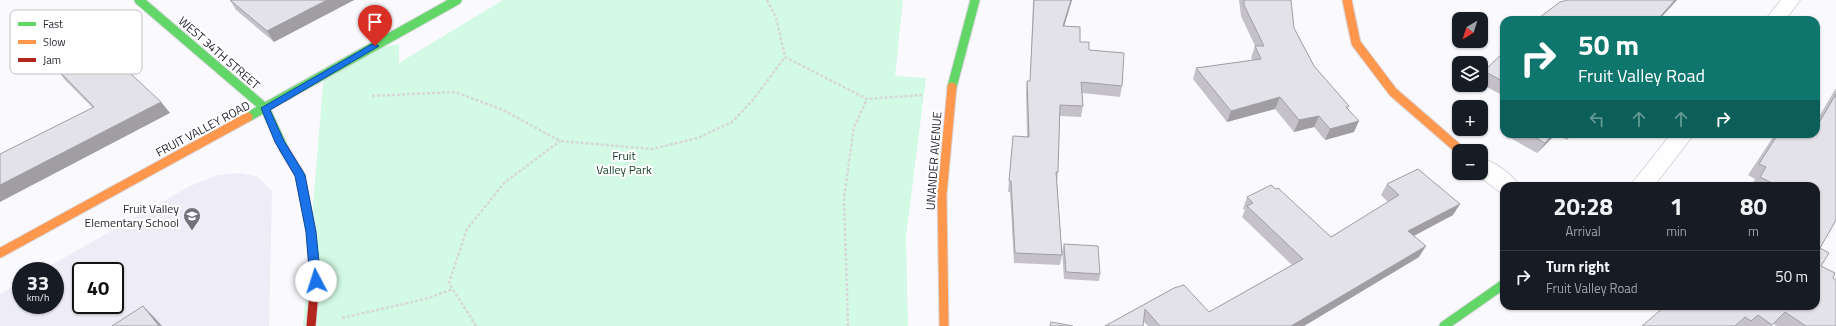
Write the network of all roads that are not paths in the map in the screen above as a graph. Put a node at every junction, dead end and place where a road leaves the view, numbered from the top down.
1 (139, 0) edge
2 (457, 0) edge
3 (975, 0) edge
4 (1347, 0) edge
5 (1791, 0) edge
6 (1778, 16) edge
7 (265, 108) junction
8 (1680, 138) edge
9 (1453, 144) edge
10 (1488, 171) edge
11 (1503, 182) edge
12 (1644, 182) edge
13 (0, 252) edge
14 (1500, 287) edge
15 (311, 325) edge
16 (944, 326) edge
17 (1444, 326) edge

1 - 7 street, WEST 34TH STREET
2 - 7 street, FRUIT VALLEY ROAD
3 - 16 street, UNANDER AVENUE
4 - 9 street
5 - 6 street
7 - 13 street, FRUIT VALLEY ROAD
7 - 15 street
8 - 12 street
10 - 11 street
14 - 17 street

